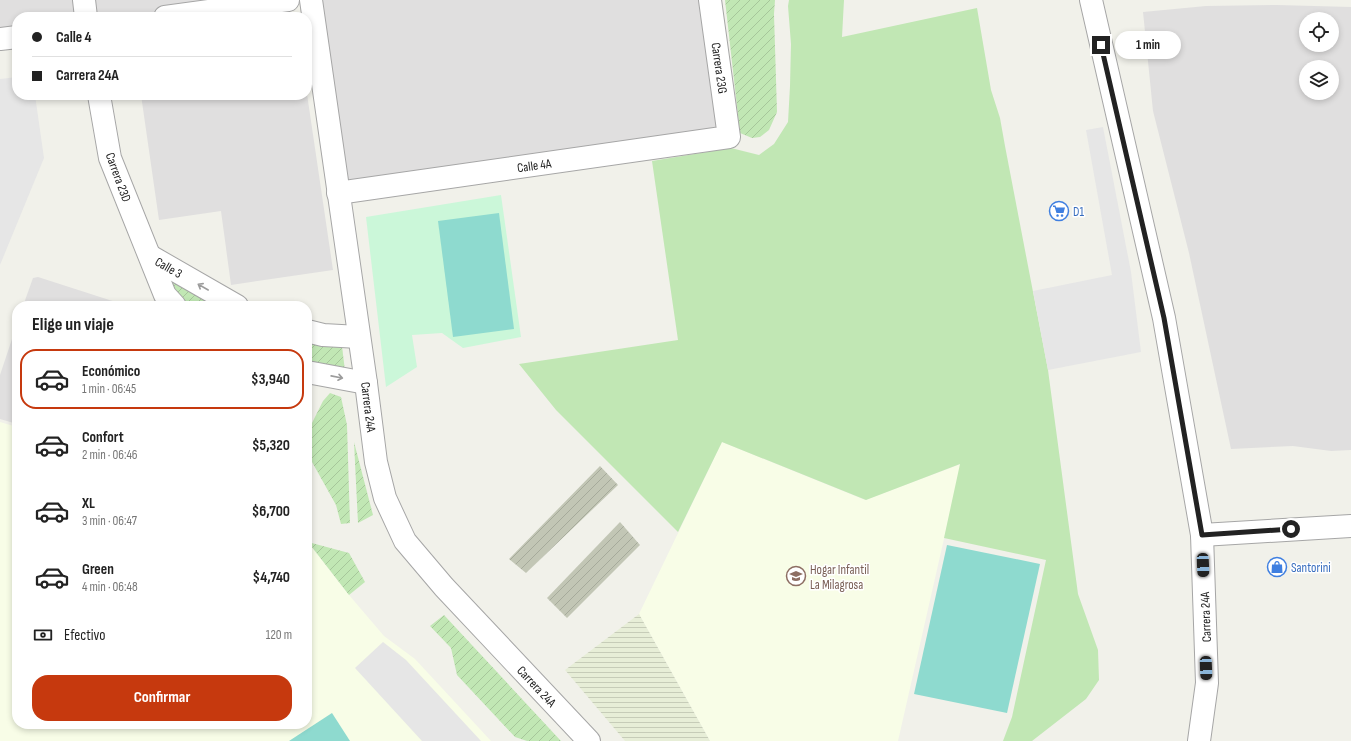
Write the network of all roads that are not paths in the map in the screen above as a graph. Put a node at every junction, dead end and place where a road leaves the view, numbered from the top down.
1 (84, 0) edge
2 (288, 0) edge
3 (311, 0) edge
4 (710, 0) edge
5 (1091, 0) edge
6 (85, 12) edge
7 (201, 12) edge
8 (12, 37) edge
9 (0, 39) edge
10 (100, 100) edge
11 (729, 137) joint
12 (338, 193) junction
13 (150, 256) junction
14 (170, 301) edge
15 (228, 301) edge
16 (312, 332) edge
17 (359, 338) junction
18 (312, 373) edge
19 (366, 383) junction
20 (1351, 526) edge
21 (1202, 535) junction
22 (589, 741) edge
23 (1199, 741) edge

1 - 6 street
2 - 7 street
3 - 12 street, Carrera 24A
4 - 11 street, Carrera 23G
5 - 21 street, Carrera 24A
8 - 9 street
10 - 13 street, Carrera 23D
11 - 12 street, Calle 4A
12 - 17 street, Carrera 24A
13 - 14 street, Calle 3
15 -> 13 street, Calle 3
16 - 17 street
17 - 19 street, Carrera 24A
18 -> 19 street
19 - 22 street, Carrera 24A
20 - 21 street
21 - 23 street, Carrera 24A

